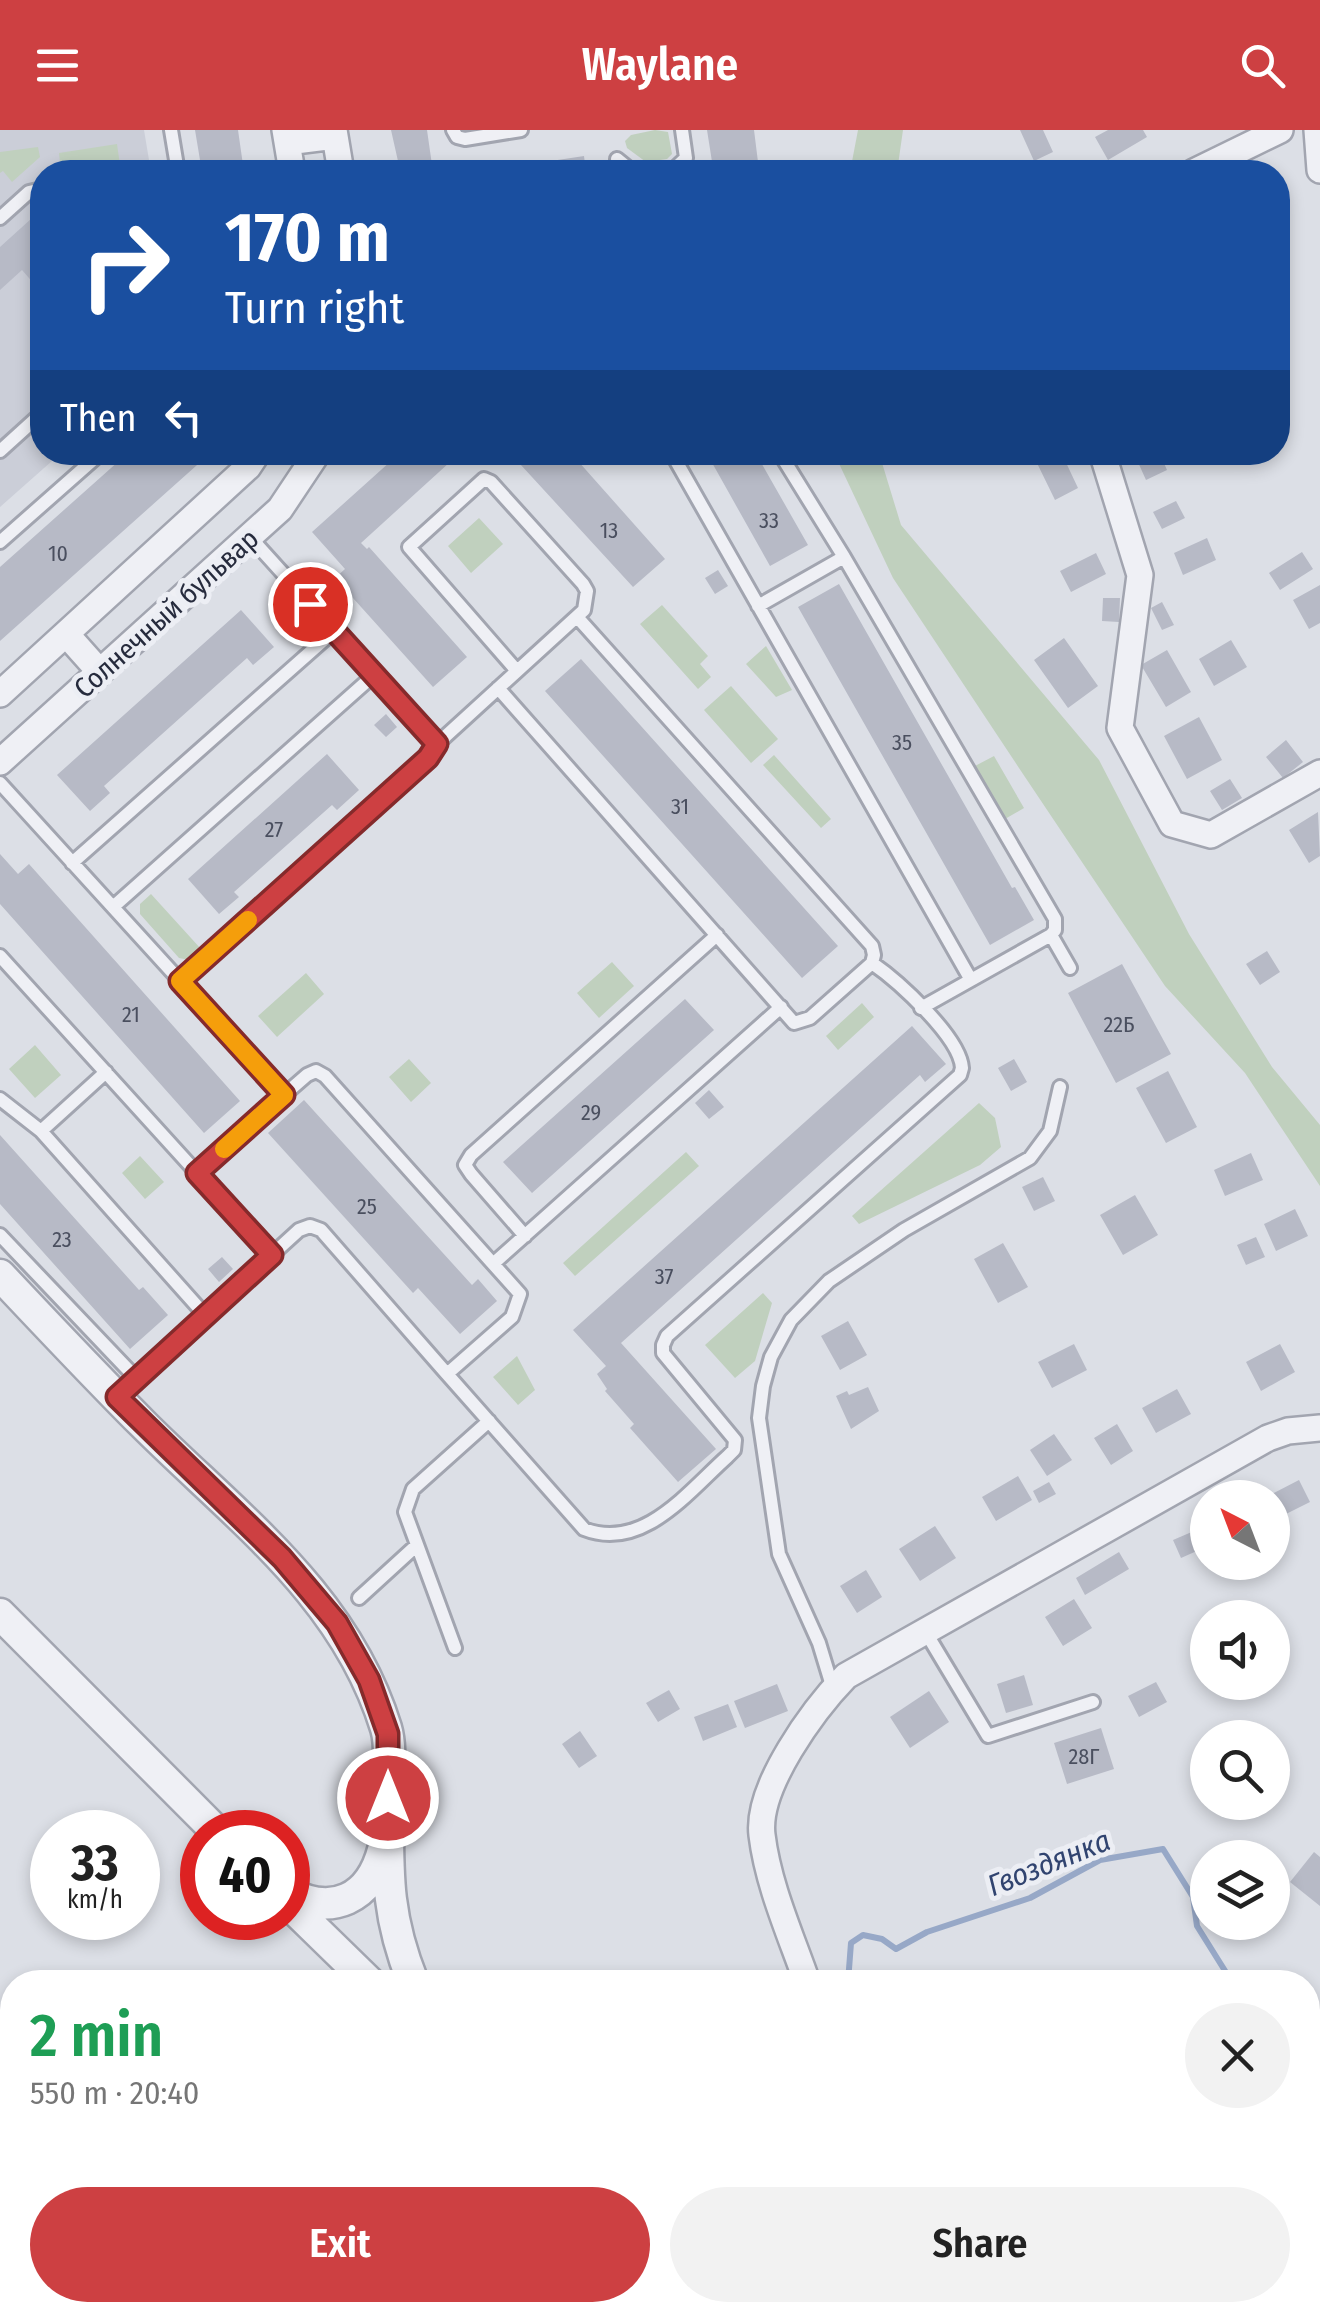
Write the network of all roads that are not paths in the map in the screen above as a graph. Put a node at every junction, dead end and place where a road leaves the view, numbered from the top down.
1 (171, 130) edge
2 (453, 130) edge
3 (520, 130) edge
4 (682, 130) edge
5 (1280, 130) edge
6 (1317, 130) edge
7 (335, 133) edge
8 (286, 136) edge
9 (176, 160) edge
10 (338, 160) edge
11 (684, 160) edge
12 (1219, 160) edge
13 (1320, 170) edge
14 (30, 192) edge
15 (0, 218) edge
16 (30, 424) edge
17 (0, 451) edge
18 (87, 465) edge
19 (249, 465) edge
20 (309, 465) edge
21 (678, 465) edge
22 (787, 465) edge
23 (1106, 465) edge
24 (250, 538) junction
25 (0, 542) edge
26 (844, 558) junction
27 (758, 606) junction
28 (578, 618) junction
29 (334, 631) junction
30 (66, 635) junction
31 (518, 671) junction
32 (100, 672) junction
33 (374, 674) junction
34 (498, 688) junction
35 (0, 694) edge
36 (437, 744) junction
37 (0, 762) edge
38 (1320, 774) edge
39 (0, 783) edge
40 (72, 863) junction
41 (112, 907) junction
42 (717, 935) junction
43 (1051, 935) junction
44 (0, 956) edge
45 (872, 963) junction
46 (1070, 968) dead end
47 (972, 980) junction
48 (180, 981) junction
49 (781, 1007) junction
50 (921, 1008) junction
51 (106, 1072) junction
52 (1060, 1087) dead end
53 (284, 1095) junction
54 (0, 1099) edge
55 (41, 1131) junction
56 (197, 1173) junction
57 (0, 1235) edge
58 (525, 1236) junction
59 (272, 1255) junction
60 (494, 1263) junction
61 (0, 1276) edge
62 (205, 1315) junction
63 (448, 1374) junction
64 (126, 1388) junction
65 (489, 1421) junction
66 (1320, 1428) edge
67 (418, 1545) junction
68 (359, 1598) dead end
69 (2, 1620) edge
70 (925, 1631) junction
71 (455, 1648) dead end
72 (833, 1690) junction
73 (1093, 1702) dead end
74 (194, 1810) edge
75 (388, 1829) junction
76 (310, 1902) edge
77 (310, 1924) edge
78 (357, 1970) edge
79 (408, 1970) edge
80 (803, 1970) edge

1 - 9 lane
2 - 3 lane
4 - 11 lane
5 - 12 street
6 - 13 street
7 - 8 street
7 - 10 street
14 - 15 lane
16 - 17 lane
18 - 25 lane
19 - 30 street, Солнечный бульвар
20 - 24 street, Солнечный бульвар
21 - 27 lane
22 - 26 lane
23 - 38 street
24 - 29 lane
24 - 32 street, Солнечный бульвар
26 - 27 lane
26 - 43 lane
27 - 47 lane
28 - 31 lane
28 - 31 lane
28 - 45 lane
29 - 33 lane
29 - 40 lane
30 - 32 street
30 - 35 street, Солнечный бульвар
31 - 34 lane
32 - 37 street, Солнечный бульвар
33 - 36 lane
33 - 41 lane
34 - 36 lane
34 - 42 lane
36 - 48 lane
39 - 40 lane
40 - 41 lane
41 - 48 lane
42 - 49 lane
42 - 58 lane
43 - 46 lane
43 - 47 lane
44 - 51 lane
45 - 49 lane
45 - 50 lane
47 - 50 lane
48 - 53 lane
49 - 58 lane
50 - 65 lane
51 - 55 lane
51 - 56 lane
52 - 72 lane
53 - 56 lane
53 - 60 lane
54 - 55 lane
55 - 62 lane
56 - 59 lane
57 - 64 lane
58 - 60 lane
59 - 62 lane
59 - 63 lane
60 - 63 lane
61 - 64 street
62 - 64 lane
63 - 65 lane
64 - 75 street
65 - 67 lane
66 - 70 street
67 - 68 lane
67 - 71 lane
69 - 74 street
70 - 72 street
70 - 73 lane
72 - 80 street
75 - 76 street
75 - 79 street
77 - 78 street

